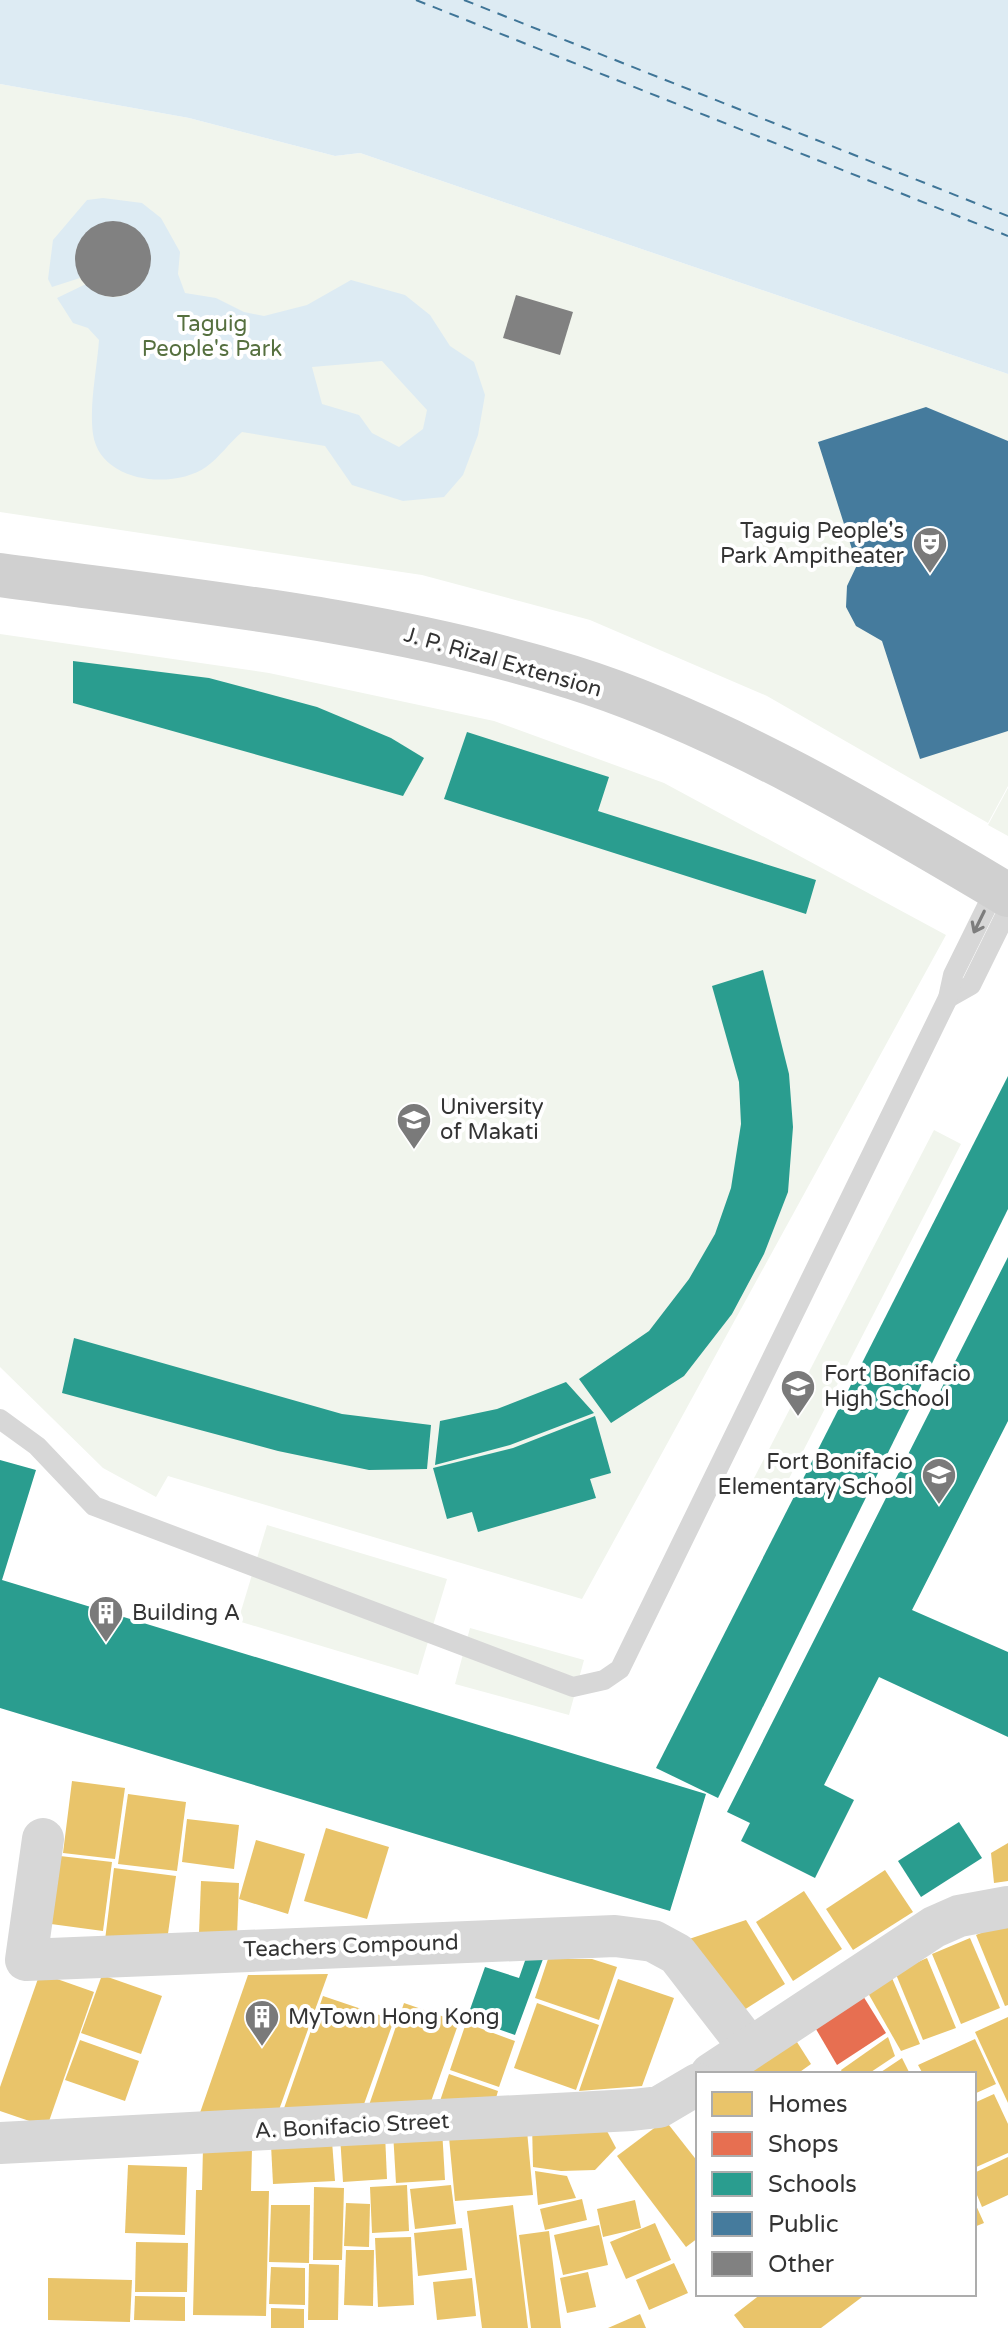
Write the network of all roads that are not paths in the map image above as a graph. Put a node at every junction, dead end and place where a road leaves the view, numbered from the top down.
1 (0, 575) edge
2 (1004, 898) edge
3 (0, 1419) edge
4 (43, 1839) dead end
5 (1008, 1907) edge
6 (749, 2047) junction
7 (714, 2072) edge
8 (696, 2085) edge
9 (0, 2143) edge

1 - 2 main road, J. P. Rizal Extension
2 - 3 lane
4 - 6 street, Teachers Compound
5 - 6 street
6 - 7 street
8 - 9 street, A. Bonifacio Street

